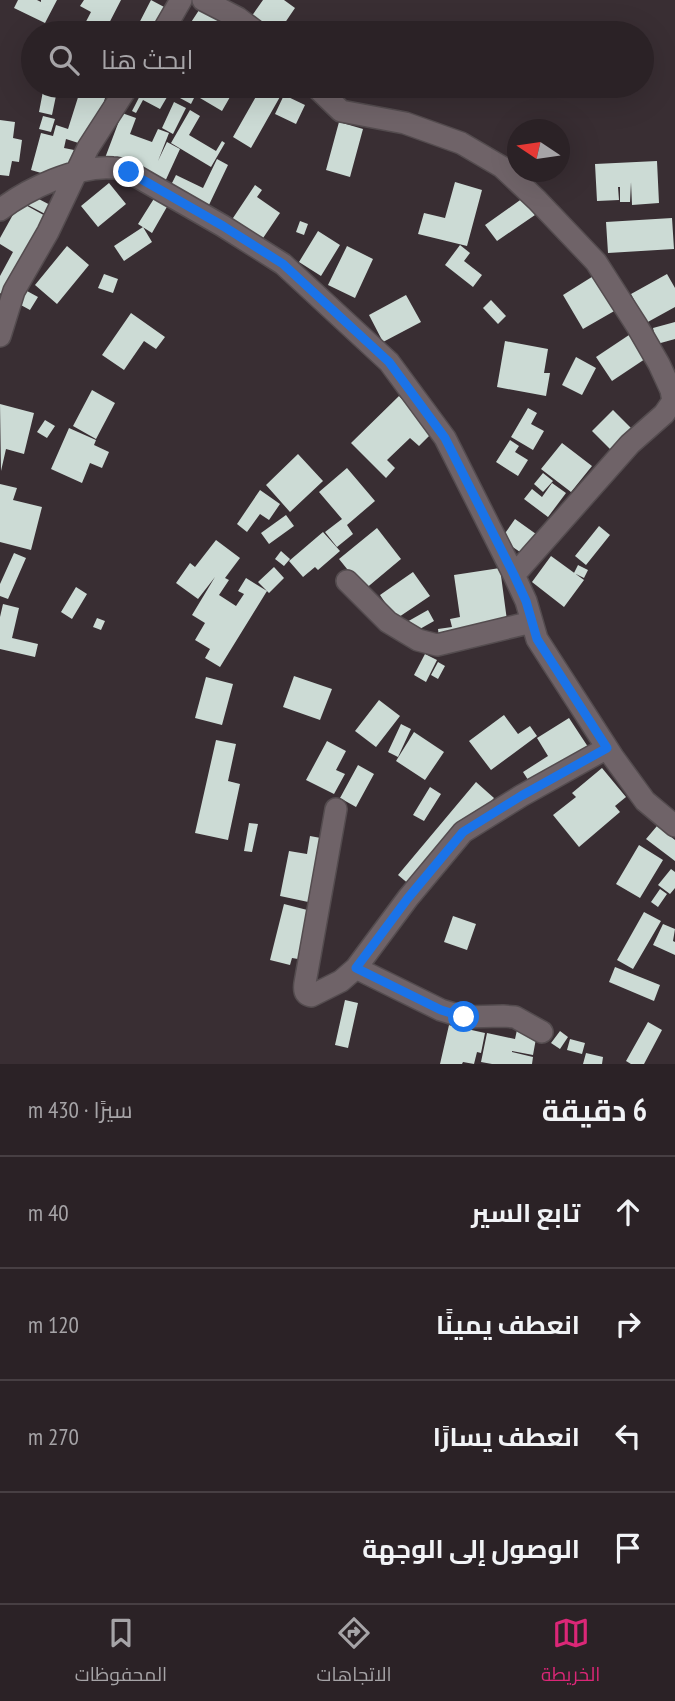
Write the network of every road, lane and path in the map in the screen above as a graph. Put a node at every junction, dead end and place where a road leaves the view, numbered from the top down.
1 (181, 0) edge
2 (203, 0) edge
3 (169, 21) edge
4 (242, 21) edge
5 (120, 98) edge
6 (327, 98) edge
7 (75, 173) junction
8 (0, 209) edge
9 (0, 336) edge
10 (514, 575) junction
11 (347, 581) dead end
12 (532, 622) junction
13 (607, 748) junction
14 (336, 809) dead end
15 (675, 827) edge
16 (356, 968) junction
17 (542, 1032) dead end

1 - 3 street
2 - 4 street
5 - 7 street
6 - 10 street
7 - 8 street
7 - 9 street
7 - 10 street
10 - 12 street
11 - 12 street
12 - 13 street
13 - 15 street
13 - 16 street
14 - 16 street
16 - 17 street

